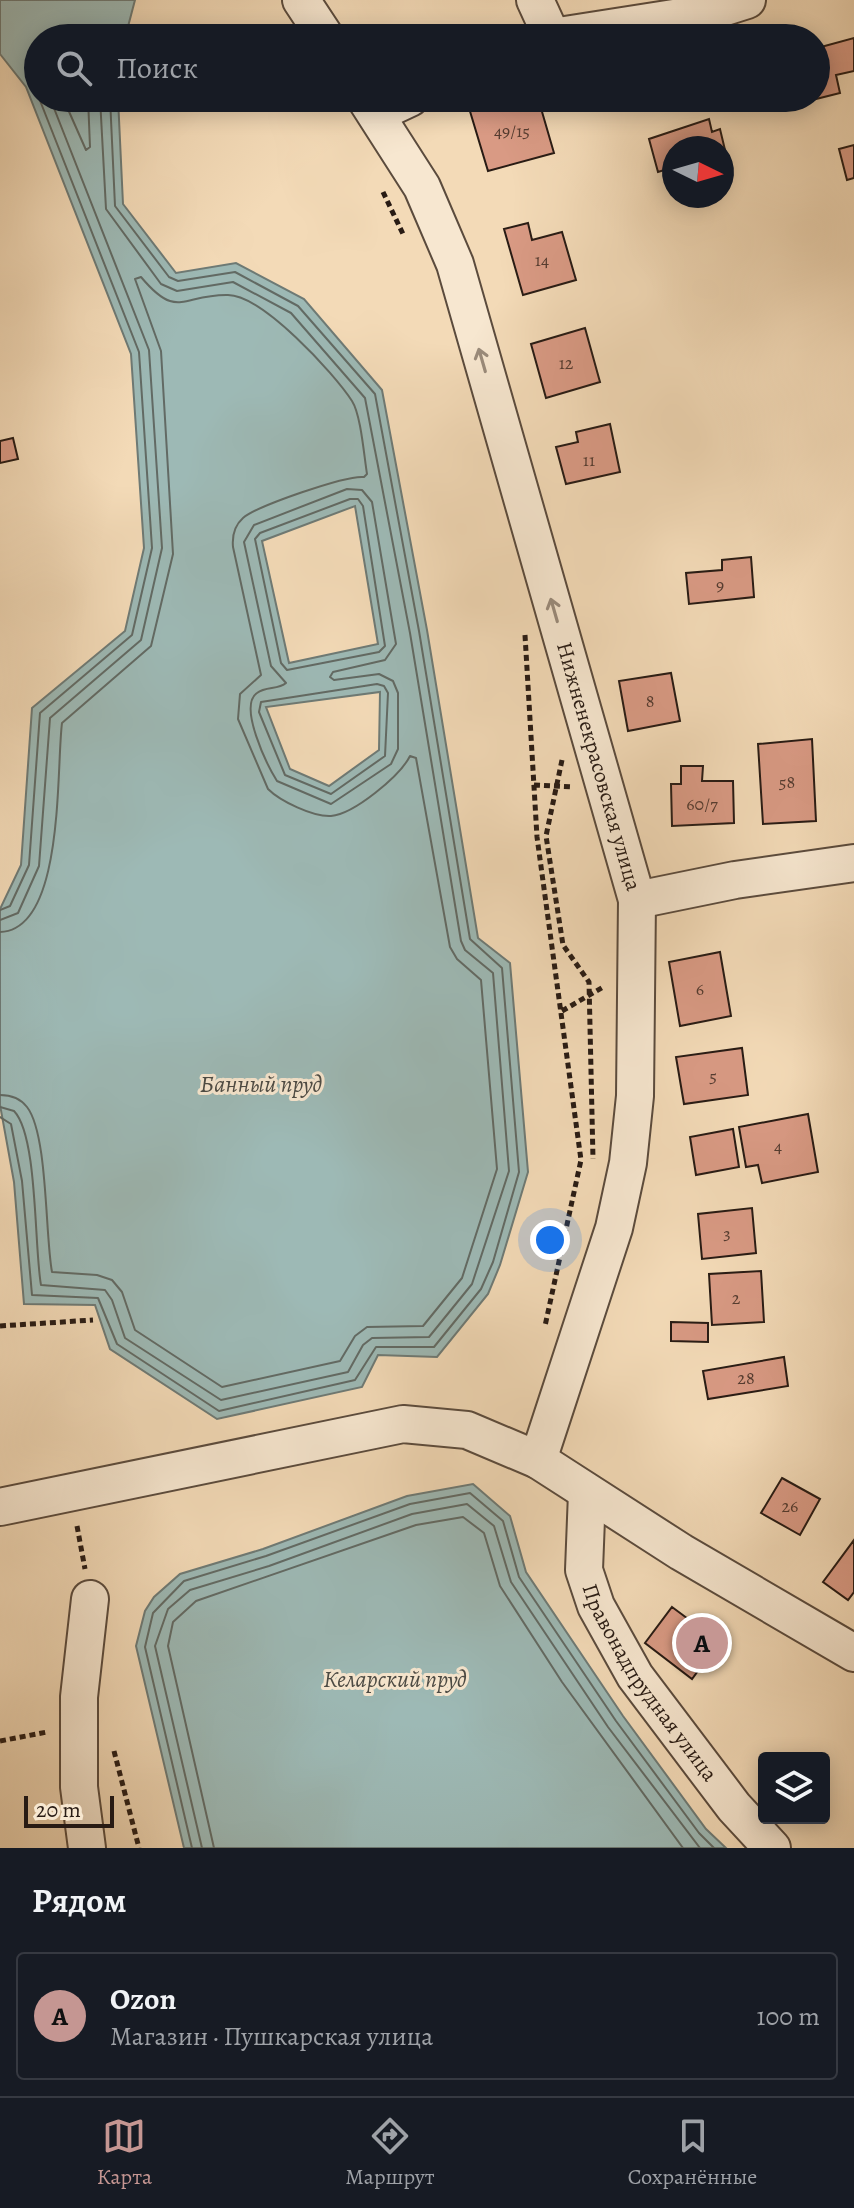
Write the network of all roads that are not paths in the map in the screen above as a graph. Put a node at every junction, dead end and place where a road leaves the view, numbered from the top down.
1 (301, 0) edge
2 (535, 0) edge
3 (747, 0) edge
4 (317, 24) edge
5 (544, 24) edge
6 (637, 24) edge
7 (375, 112) edge
8 (854, 863) edge
9 (637, 900) junction
10 (538, 1460) junction
11 (587, 1493) junction
12 (0, 1507) edge
13 (90, 1599) road end
14 (854, 1653) edge
15 (87, 1848) edge
16 (772, 1848) edge

1 - 4 street
2 - 5 street
3 - 6 street
9 -> 7 street, Нижненекрасовская улица
8 - 9 street
9 - 10 street, Нижненекрасовская улица
10 - 11 street
10 - 12 street
11 - 14 street
11 - 16 street, Правонадпрудная улица
13 - 15 street

